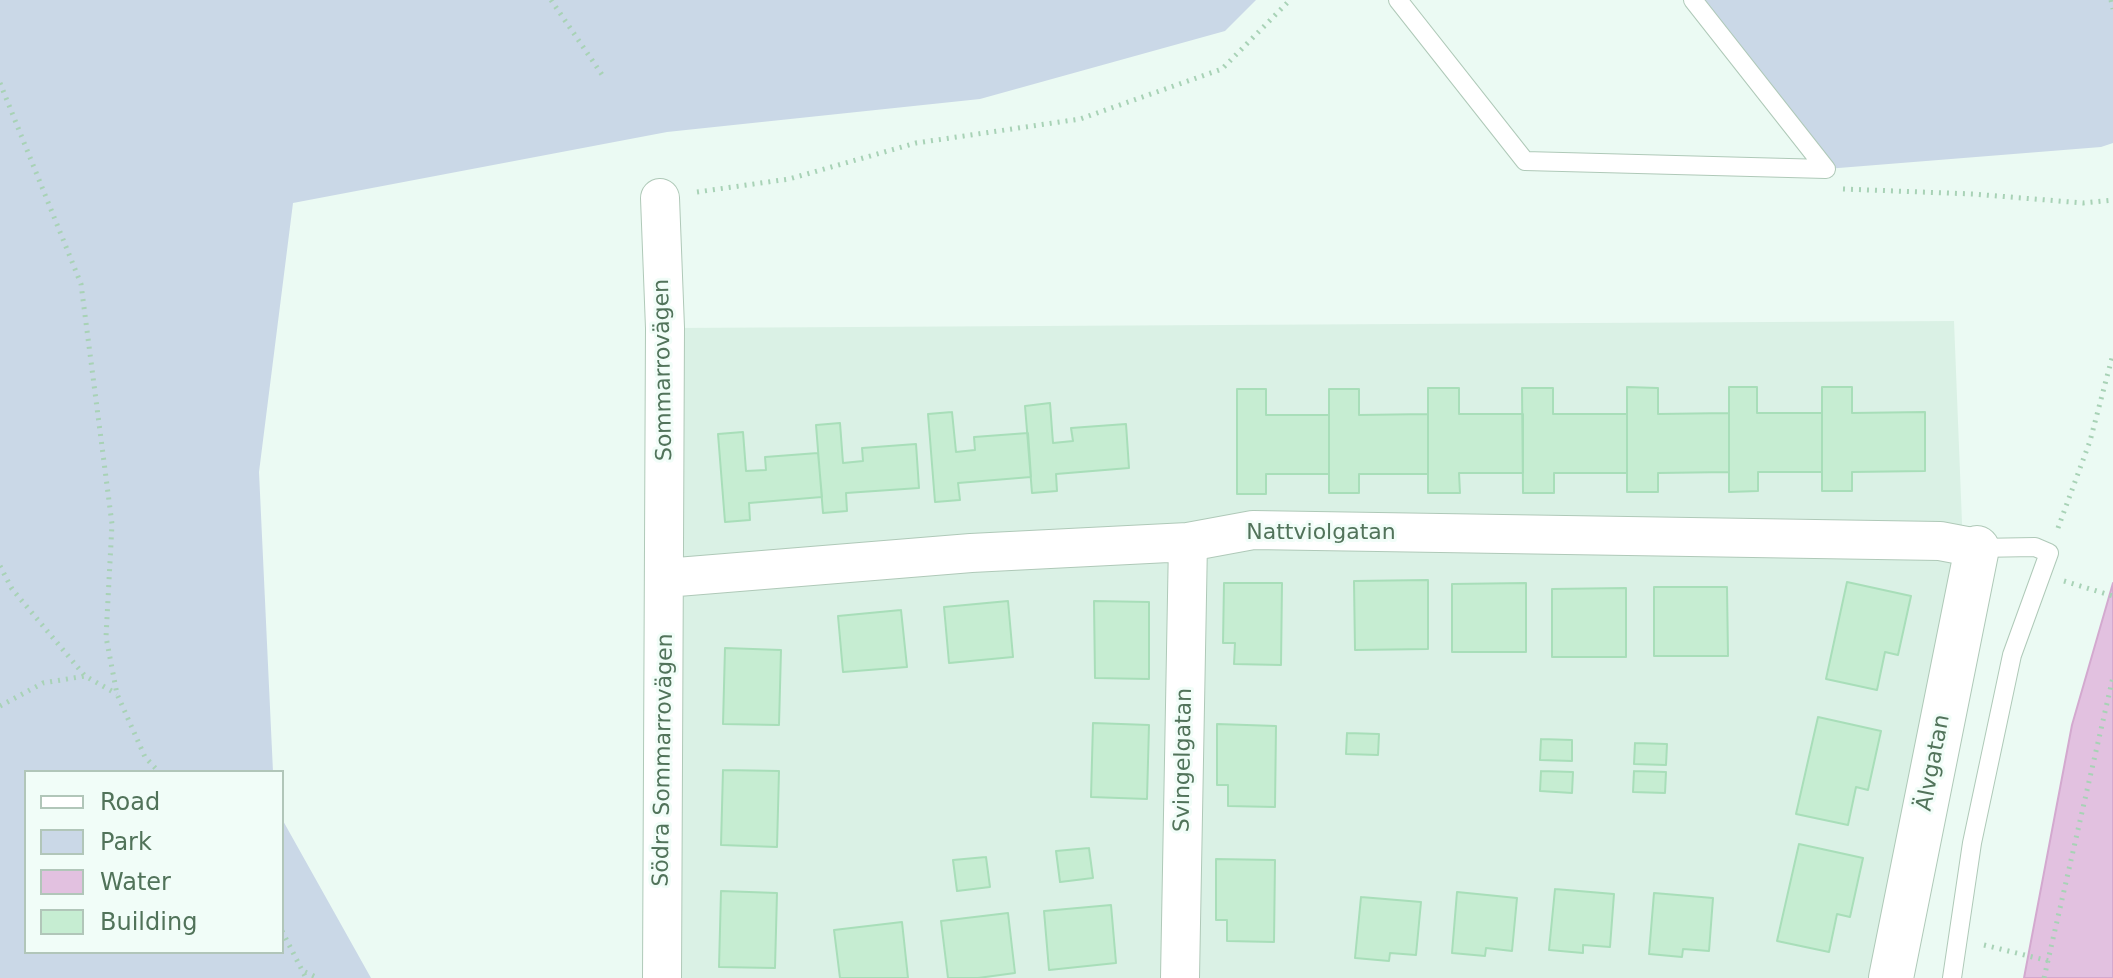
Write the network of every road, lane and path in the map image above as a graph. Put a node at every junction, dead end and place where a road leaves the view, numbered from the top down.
1 (551, 0) edge
2 (1290, 0) edge
3 (1398, 0) edge
4 (1693, 0) edge
5 (2111, 0) edge
6 (2113, 9) edge
7 (605, 79) dead end
8 (0, 83) edge
9 (1839, 189) dead end
10 (660, 198) joint
11 (2113, 200) edge
12 (2113, 354) edge
13 (1188, 542) junction
14 (1977, 548) junction
15 (2049, 553) junction
16 (665, 561) junction
17 (0, 566) edge
18 (2076, 584) dead end
19 (2113, 596) edge
20 (85, 676) junction
21 (2113, 677) edge
22 (117, 694) junction
23 (0, 706) edge
24 (157, 770) edge
25 (284, 935) edge
26 (1982, 945) dead end
27 (2049, 961) junction
28 (305, 975) edge
29 (318, 978) edge
30 (662, 978) edge
31 (1180, 978) edge
32 (1891, 978) edge
33 (1952, 978) edge
34 (2044, 978) edge

1 - 7 path
2 - 10 path
3 - 4 lane
5 - 6 path
8 - 22 path
9 - 11 path
10 - 16 street, Sommarrovägen
12 - 15 path
13 - 14 street, Nattviolgatan
13 - 16 street, Nattviolgatan
13 - 31 street, Svingelgatan
14 - 15 lane
14 - 32 street, Älvgatan
15 - 33 lane
16 - 30 street, Södra Sommarrovägen
17 - 20 path
18 - 19 path
20 - 22 path
20 - 23 path
21 - 27 path
22 - 24 path
25 - 28 path
26 - 27 path
27 - 34 path
28 - 29 path

